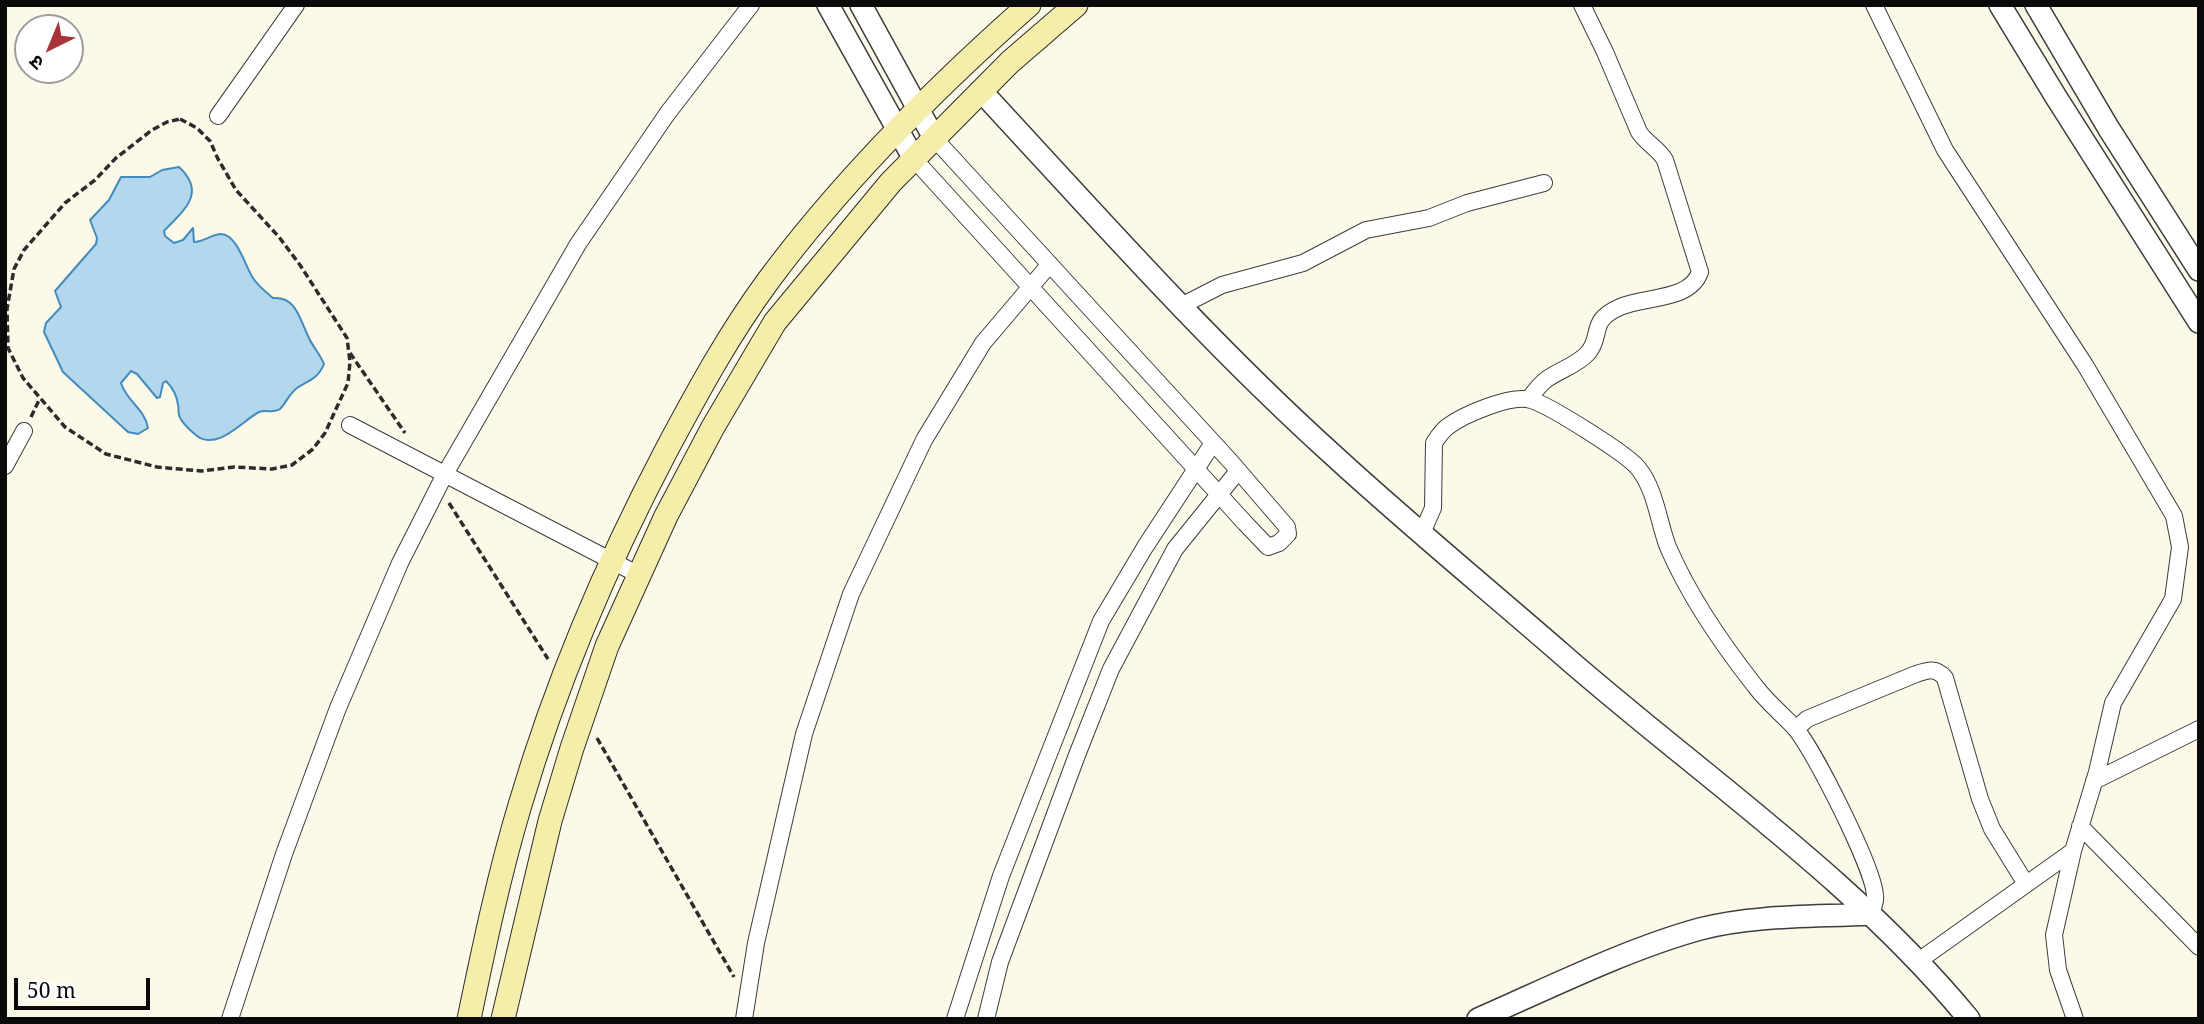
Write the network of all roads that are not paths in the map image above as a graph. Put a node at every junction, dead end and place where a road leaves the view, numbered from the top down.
1 (296, 5) edge
2 (751, 5) edge
3 (828, 5) edge
4 (861, 5) edge
5 (1029, 5) edge
6 (1076, 5) edge
7 (1582, 5) edge
8 (1874, 5) edge
9 (2000, 5) edge
10 (2036, 5) edge
11 (981, 91) junction
12 (919, 109) junction
13 (218, 116) dead end
14 (897, 133) junction
15 (934, 138) junction
16 (914, 159) junction
17 (1544, 183) dead end
18 (1050, 264) junction
19 (2199, 270) edge
20 (1030, 287) junction
21 (1181, 306) junction
22 (2199, 322) edge
23 (1529, 399) junction
24 (350, 425) dead end
25 (24, 431) dead end
26 (1213, 443) junction
27 (5, 466) edge
28 (1196, 469) junction
29 (1238, 471) junction
30 (442, 480) junction
31 (1219, 495) junction
32 (1422, 533) junction
33 (612, 561) junction
34 (639, 575) junction
35 (1796, 729) junction
36 (2199, 729) edge
37 (2094, 781) junction
38 (2080, 826) junction
39 (2073, 851) junction
40 (2026, 884) junction
41 (1870, 914) junction
42 (2199, 947) edge
43 (1917, 962) junction
44 (230, 1019) edge
45 (469, 1019) edge
46 (503, 1019) edge
47 (744, 1019) edge
48 (956, 1019) edge
49 (986, 1019) edge
50 (1478, 1019) edge
51 (1969, 1019) edge
52 (2075, 1019) edge

1 - 13 street
2 - 30 street
3 - 14 street
4 - 12 street
5 - 12 main road
6 - 11 main road
7 - 23 street
8 - 37 street
9 - 22 street
10 - 19 street
11 - 15 main road
11 - 21 street
12 - 14 main road
12 - 15 street
14 - 16 street
14 - 33 main road
15 - 16 main road
15 - 18 street
16 - 20 street
16 - 34 main road
17 - 21 street
18 - 20 street
18 - 26 street
20 - 28 street
20 - 47 street
21 - 32 street
23 - 32 street
23 - 35 street
24 - 30 street
25 - 27 street
26 - 28 street
26 - 29 street
28 - 31 street
28 - 48 street
29 - 31 street
29 - 31 street
30 - 33 street
30 - 44 street
31 - 49 street
32 - 41 street
33 - 34 street
33 - 45 main road
34 - 46 main road
35 - 40 street
35 - 41 street
36 - 37 street
37 - 38 street
38 - 39 street
38 - 42 street
39 - 40 street
39 - 52 street
40 - 43 street
41 - 43 street
41 - 50 street
43 - 51 street

